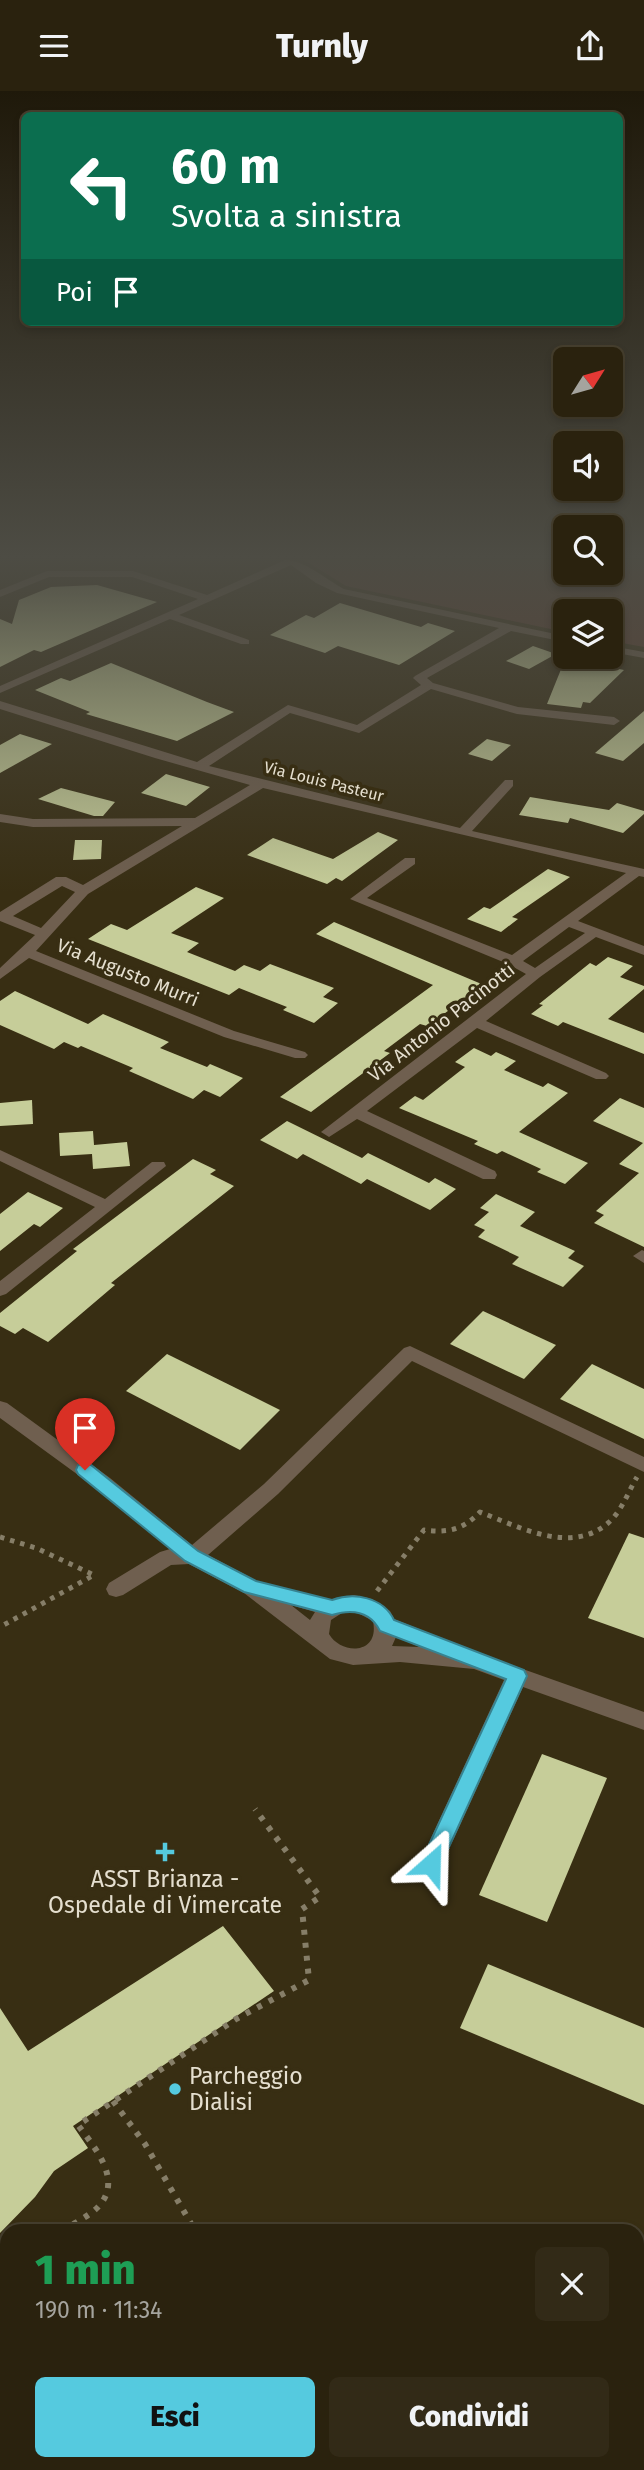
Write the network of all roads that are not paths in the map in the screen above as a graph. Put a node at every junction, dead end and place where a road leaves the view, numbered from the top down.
1 (45, 671) edge
2 (431, 671) edge
3 (429, 685) junction
4 (0, 691) edge
5 (0, 705) edge
6 (14, 710) junction
7 (0, 719) edge
8 (614, 721) dead end
9 (200, 766) junction
10 (262, 783) junction
11 (509, 783) dead end
12 (0, 818) edge
13 (197, 822) junction
14 (465, 831) junction
15 (410, 861) dead end
16 (640, 873) edge
17 (83, 891) junction
18 (569, 922) junction
19 (595, 932) junction
20 (44, 934) junction
21 (644, 951) edge
22 (27, 952) junction
23 (513, 961) junction
24 (535, 974) junction
25 (0, 975) edge
26 (476, 1023) junction
27 (300, 1055) dead end
28 (601, 1076) dead end
29 (355, 1112) junction
30 (329, 1132) dead end
31 (0, 1155) edge
32 (158, 1166) dead end
33 (489, 1175) dead end
34 (106, 1206) junction
35 (0, 1290) edge
36 (0, 1408) edge
37 (644, 1465) edge
38 (192, 1556) junction
39 (251, 1587) junction
40 (116, 1589) dead end
41 (332, 1608) junction
42 (387, 1625) junction
43 (326, 1647) junction
44 (367, 1655) junction
45 (475, 1661) junction
46 (517, 1676) junction
47 (644, 1721) edge
48 (431, 1864) dead end

1 - 4 street
2 - 3 street
3 - 8 street
3 - 9 street
5 - 6 street, Via Louis Pasteur
6 - 7 street
6 - 9 street, Via Louis Pasteur
9 - 10 street, Via Louis Pasteur
10 - 13 street, Via Augusto Murri
10 - 14 street, Via Louis Pasteur
11 - 14 street
12 - 13 street
13 - 17 street, Via Augusto Murri
14 - 16 street, Via Louis Pasteur
15 - 23 street
16 - 18 street, Via Antonio Pacinotti
17 - 20 street, Via Augusto Murri
17 - 20 street
18 - 19 street
18 - 23 street, Via Antonio Pacinotti
19 - 21 street
19 - 24 street
20 - 22 street, Via Augusto Murri
22 - 25 street
22 - 27 street, Via Augusto Murri
23 - 24 street, Via Antonio Pacinotti
24 - 26 street, Via Antonio Pacinotti
26 - 28 street
26 - 29 street, Via Antonio Pacinotti
29 - 30 street, Via Antonio Pacinotti
29 - 33 street
31 - 34 street
32 - 34 street
34 - 35 street
36 - 38 street
37 - 38 street
38 - 39 street
38 - 40 street
39 - 41 street
39 - 43 street
41 - 42 street
41 - 43 street
42 - 44 street
42 - 45 street
43 - 44 street
44 - 45 street
45 - 46 street
46 - 47 street
46 - 48 street

